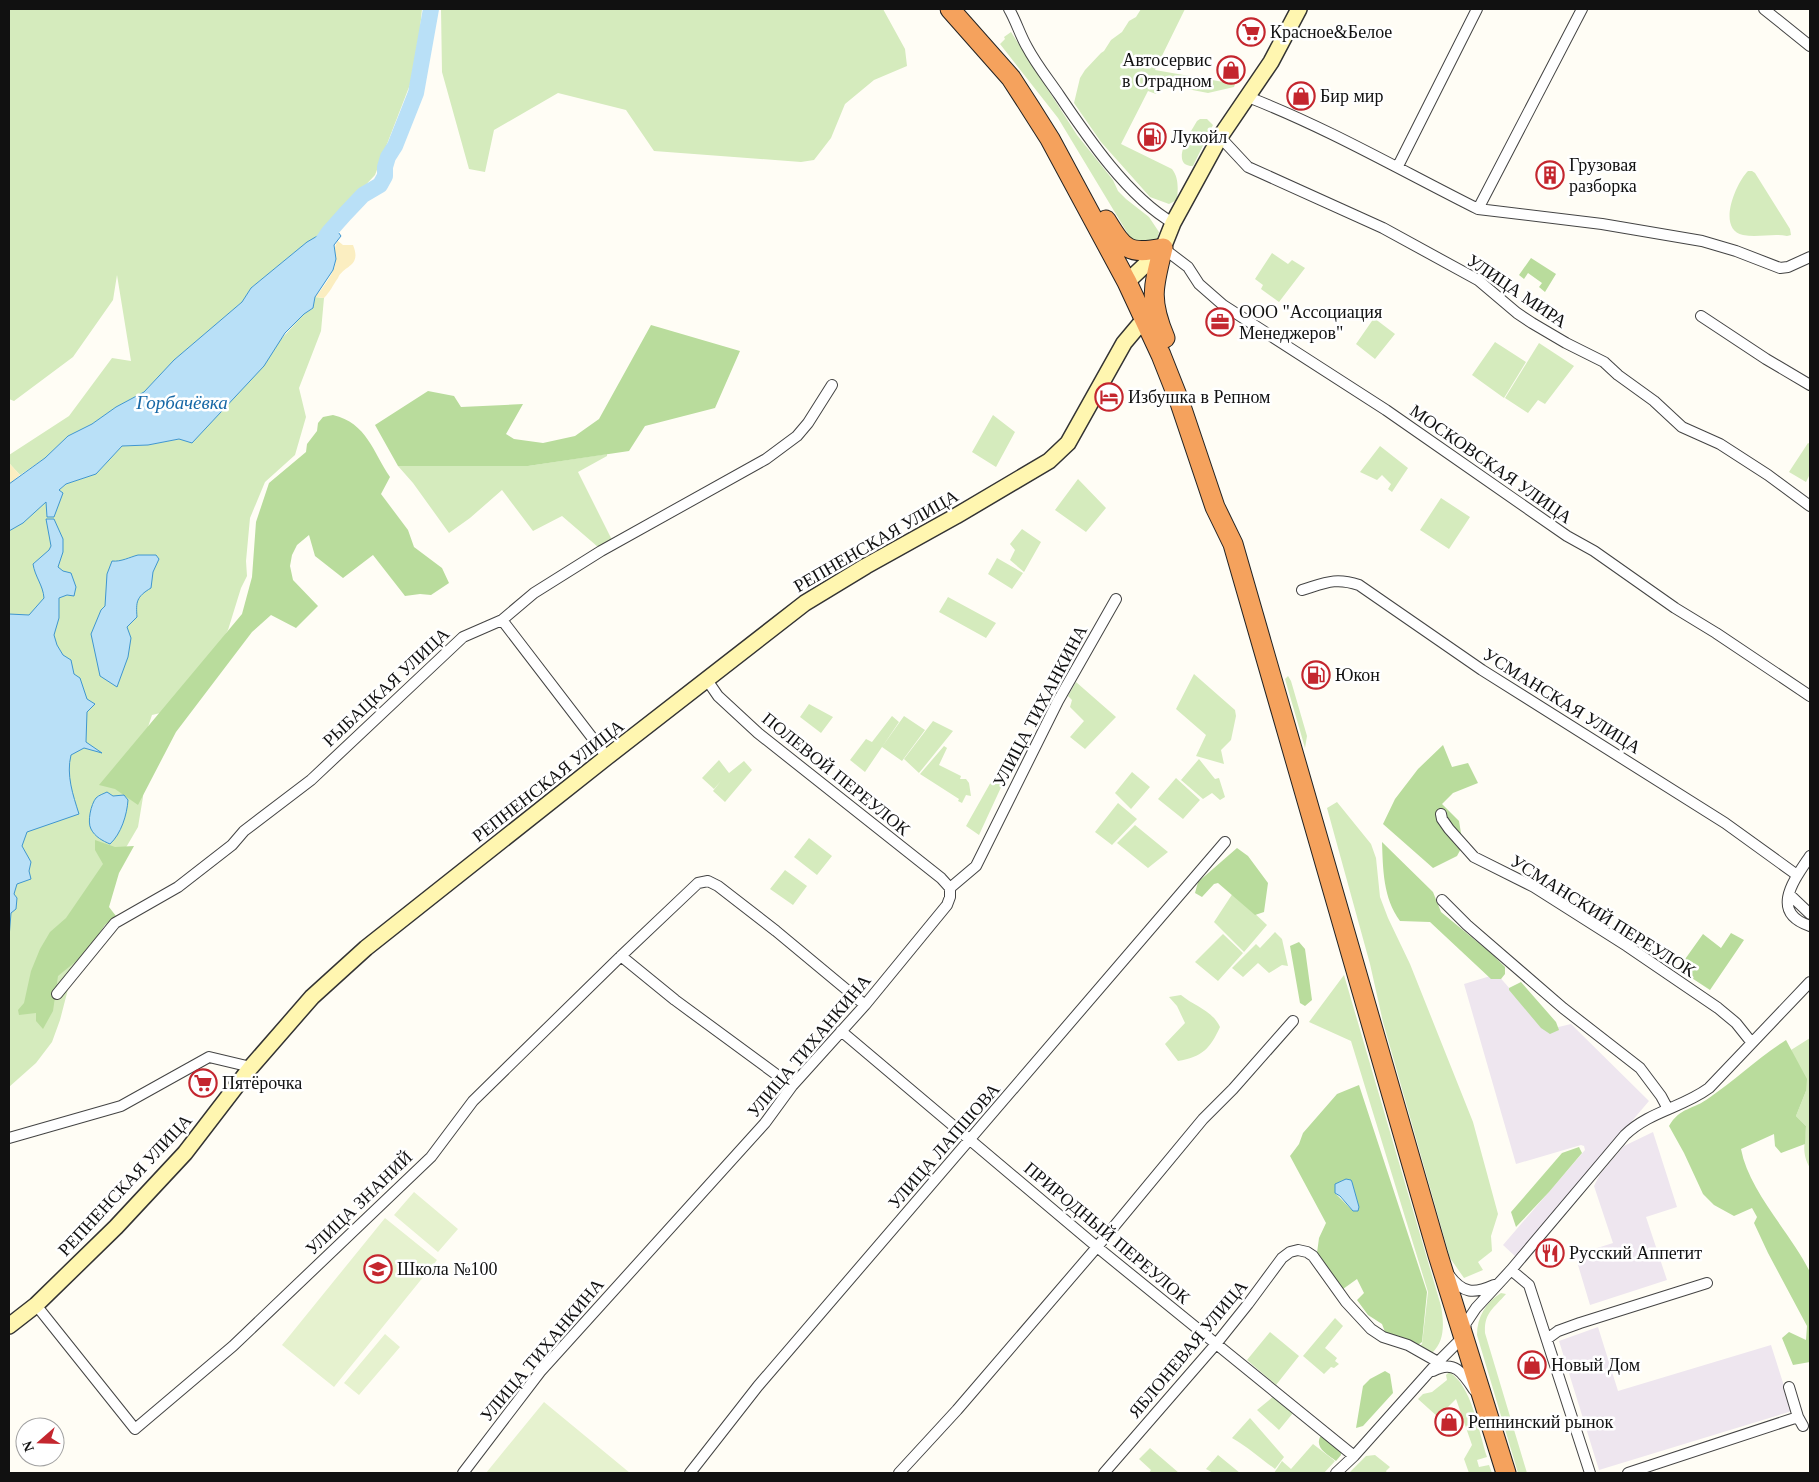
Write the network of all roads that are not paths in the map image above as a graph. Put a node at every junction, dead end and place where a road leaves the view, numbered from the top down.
1 (950, 9) edge
2 (1009, 9) edge
3 (1477, 9) edge
4 (1582, 9) edge
5 (1764, 9) edge
6 (1294, 11) edge
7 (1810, 42) edge
8 (1248, 97) junction
9 (1220, 137) junction
10 (1050, 139) junction
11 (1398, 166) junction
12 (1478, 209) junction
13 (1173, 223) junction
14 (1163, 248) junction
15 (1810, 257) edge
16 (1127, 282) junction
17 (1701, 316) dead end
18 (1145, 318) junction
19 (832, 385) dead end
20 (1810, 385) edge
21 (1810, 506) edge
22 (1233, 544) junction
23 (1302, 590) dead end
24 (1116, 599) dead end
25 (502, 620) junction
26 (707, 680) junction
27 (1810, 696) edge
28 (607, 757) junction
29 (1441, 814) dead end
30 (1225, 842) dead end
31 (1810, 856) edge
32 (1797, 875) junction
33 (950, 888) junction
34 (1789, 894) junction
35 (1442, 900) dead end
36 (1810, 914) edge
37 (1810, 926) edge
38 (620, 956) junction
39 (1810, 982) edge
40 (57, 994) dead end
41 (865, 1005) junction
42 (1293, 1021) dead end
43 (842, 1030) junction
44 (1752, 1042) junction
45 (252, 1067) junction
46 (792, 1086) junction
47 (1668, 1109) junction
48 (9, 1138) edge
49 (970, 1141) junction
50 (1097, 1247) junction
51 (1438, 1255) junction
52 (1511, 1270) junction
53 (1500, 1283) junction
54 (1707, 1283) dead end
55 (36, 1305) junction
56 (9, 1326) edge
57 (1463, 1337) junction
58 (1547, 1339) junction
59 (1216, 1344) junction
60 (1438, 1362) junction
61 (1421, 1381) junction
62 (1789, 1387) dead end
63 (1484, 1406) junction
64 (1354, 1456) junction
65 (463, 1473) edge
66 (690, 1473) edge
67 (899, 1473) edge
68 (1104, 1473) edge
69 (1336, 1473) edge
70 (1506, 1473) edge
71 (1590, 1473) edge
72 (1628, 1473) edge

1 - 10 highway
2 - 13 street
3 - 11 street
4 - 12 street
5 - 7 street
6 - 8 street
8 - 9 street
8 - 11 street
9 - 13 street
9 - 21 street, УЛИЦА МИРА
10 - 14 highway
10 - 16 highway
11 - 12 street
12 - 15 street
13 - 14 street
14 - 16 street
14 - 22 highway
14 - 27 street, МОСКОВСКАЯ УЛИЦА
16 - 18 highway
17 - 20 street
18 - 22 highway
18 - 26 street, РЕПНЕНСКАЯ УЛИЦА
19 - 25 street, РЫБАЦКАЯ УЛИЦА
22 - 51 highway
23 - 32 street, УСМАНСКАЯ УЛИЦА
24 - 33 street, УЛИЦА ТИХАНКИНА
25 - 28 street
25 - 40 street, РЫБАЦКАЯ УЛИЦА
26 - 28 street, РЕПНЕНСКАЯ УЛИЦА
26 - 33 street, ПОЛЕВОЙ ПЕРЕУЛОК
28 - 45 street, РЕПНЕНСКАЯ УЛИЦА
29 - 44 street, УСМАНСКИЙ ПЕРЕУЛОК
30 - 49 street, УЛИЦА ЛАПШОВА
31 - 32 street
32 - 34 street
33 - 41 street, УЛИЦА ТИХАНКИНА
34 - 36 street
34 - 37 street
35 - 47 street
38 - 41 street, УЛИЦА ЗНАНИЙ
38 - 46 street
38 - 55 street, УЛИЦА ЗНАНИЙ
39 - 44 street
41 - 43 street, УЛИЦА ТИХАНКИНА
42 - 50 street
43 - 46 street, УЛИЦА ТИХАНКИНА
43 - 49 street, ПРИРОДНЫЙ ПЕРЕУЛОК
44 - 47 street
45 - 48 street
45 - 55 street, РЕПНЕНСКАЯ УЛИЦА
46 - 65 street, УЛИЦА ТИХАНКИНА
47 - 52 street
49 - 50 street, ПРИРОДНЫЙ ПЕРЕУЛОК
49 - 66 street, УЛИЦА ЛАПШОВА
50 - 59 street, ПРИРОДНЫЙ ПЕРЕУЛОК
50 - 67 street
51 - 53 street
51 - 57 highway
52 - 53 street
52 - 58 street
53 - 57 street
54 - 58 street
55 - 56 street, РЕПНЕНСКАЯ УЛИЦА
57 - 60 street
57 - 63 highway
58 - 71 street
59 - 60 street, ЯБЛОНЕВАЯ УЛИЦА
59 - 64 street, ПРИРОДНЫЙ ПЕРЕУЛОК
59 - 68 street, ЯБЛОНЕВАЯ УЛИЦА
60 - 61 street
61 - 63 street
61 - 64 street
62 - 72 street
63 - 70 highway
64 - 69 street

